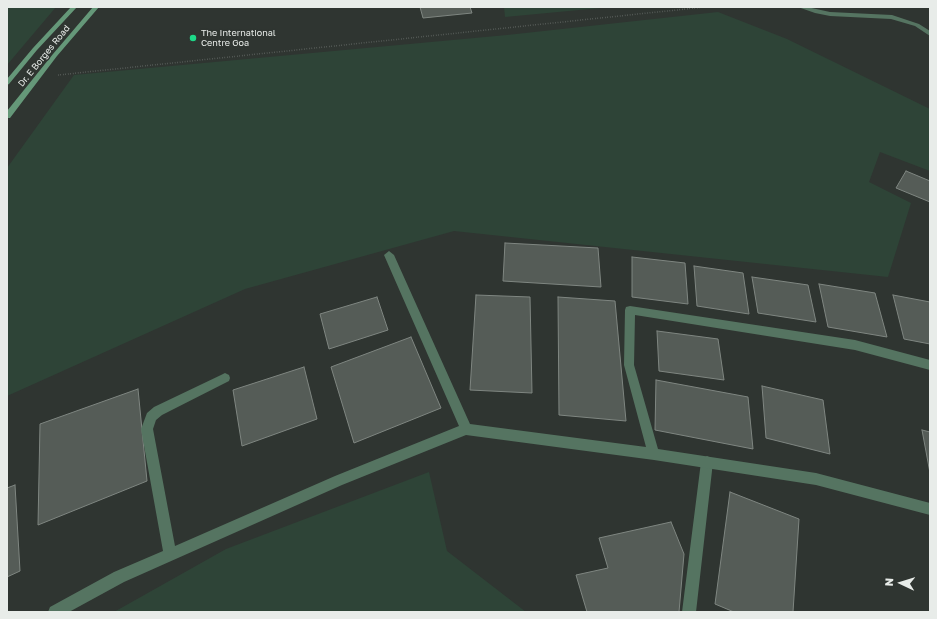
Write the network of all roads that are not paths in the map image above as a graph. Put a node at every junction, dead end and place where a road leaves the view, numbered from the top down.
1 (74, 7) edge
2 (96, 7) edge
3 (801, 7) edge
4 (930, 34) edge
5 (7, 83) edge
6 (7, 116) edge
7 (389, 255) dead end
8 (930, 365) edge
9 (225, 378) dead end
10 (466, 429) junction
11 (654, 454) junction
12 (707, 462) junction
13 (930, 509) edge
14 (170, 554) junction
15 (56, 612) edge
16 (689, 612) edge

1 - 5 main road, Dr. E Borges Road
2 - 6 main road, Dr. E Borges Road
3 - 4 street
7 - 10 street
8 - 11 street
9 - 14 street
10 - 11 street
10 - 14 street
11 - 12 street
12 - 13 street
12 - 16 street
14 - 15 street

